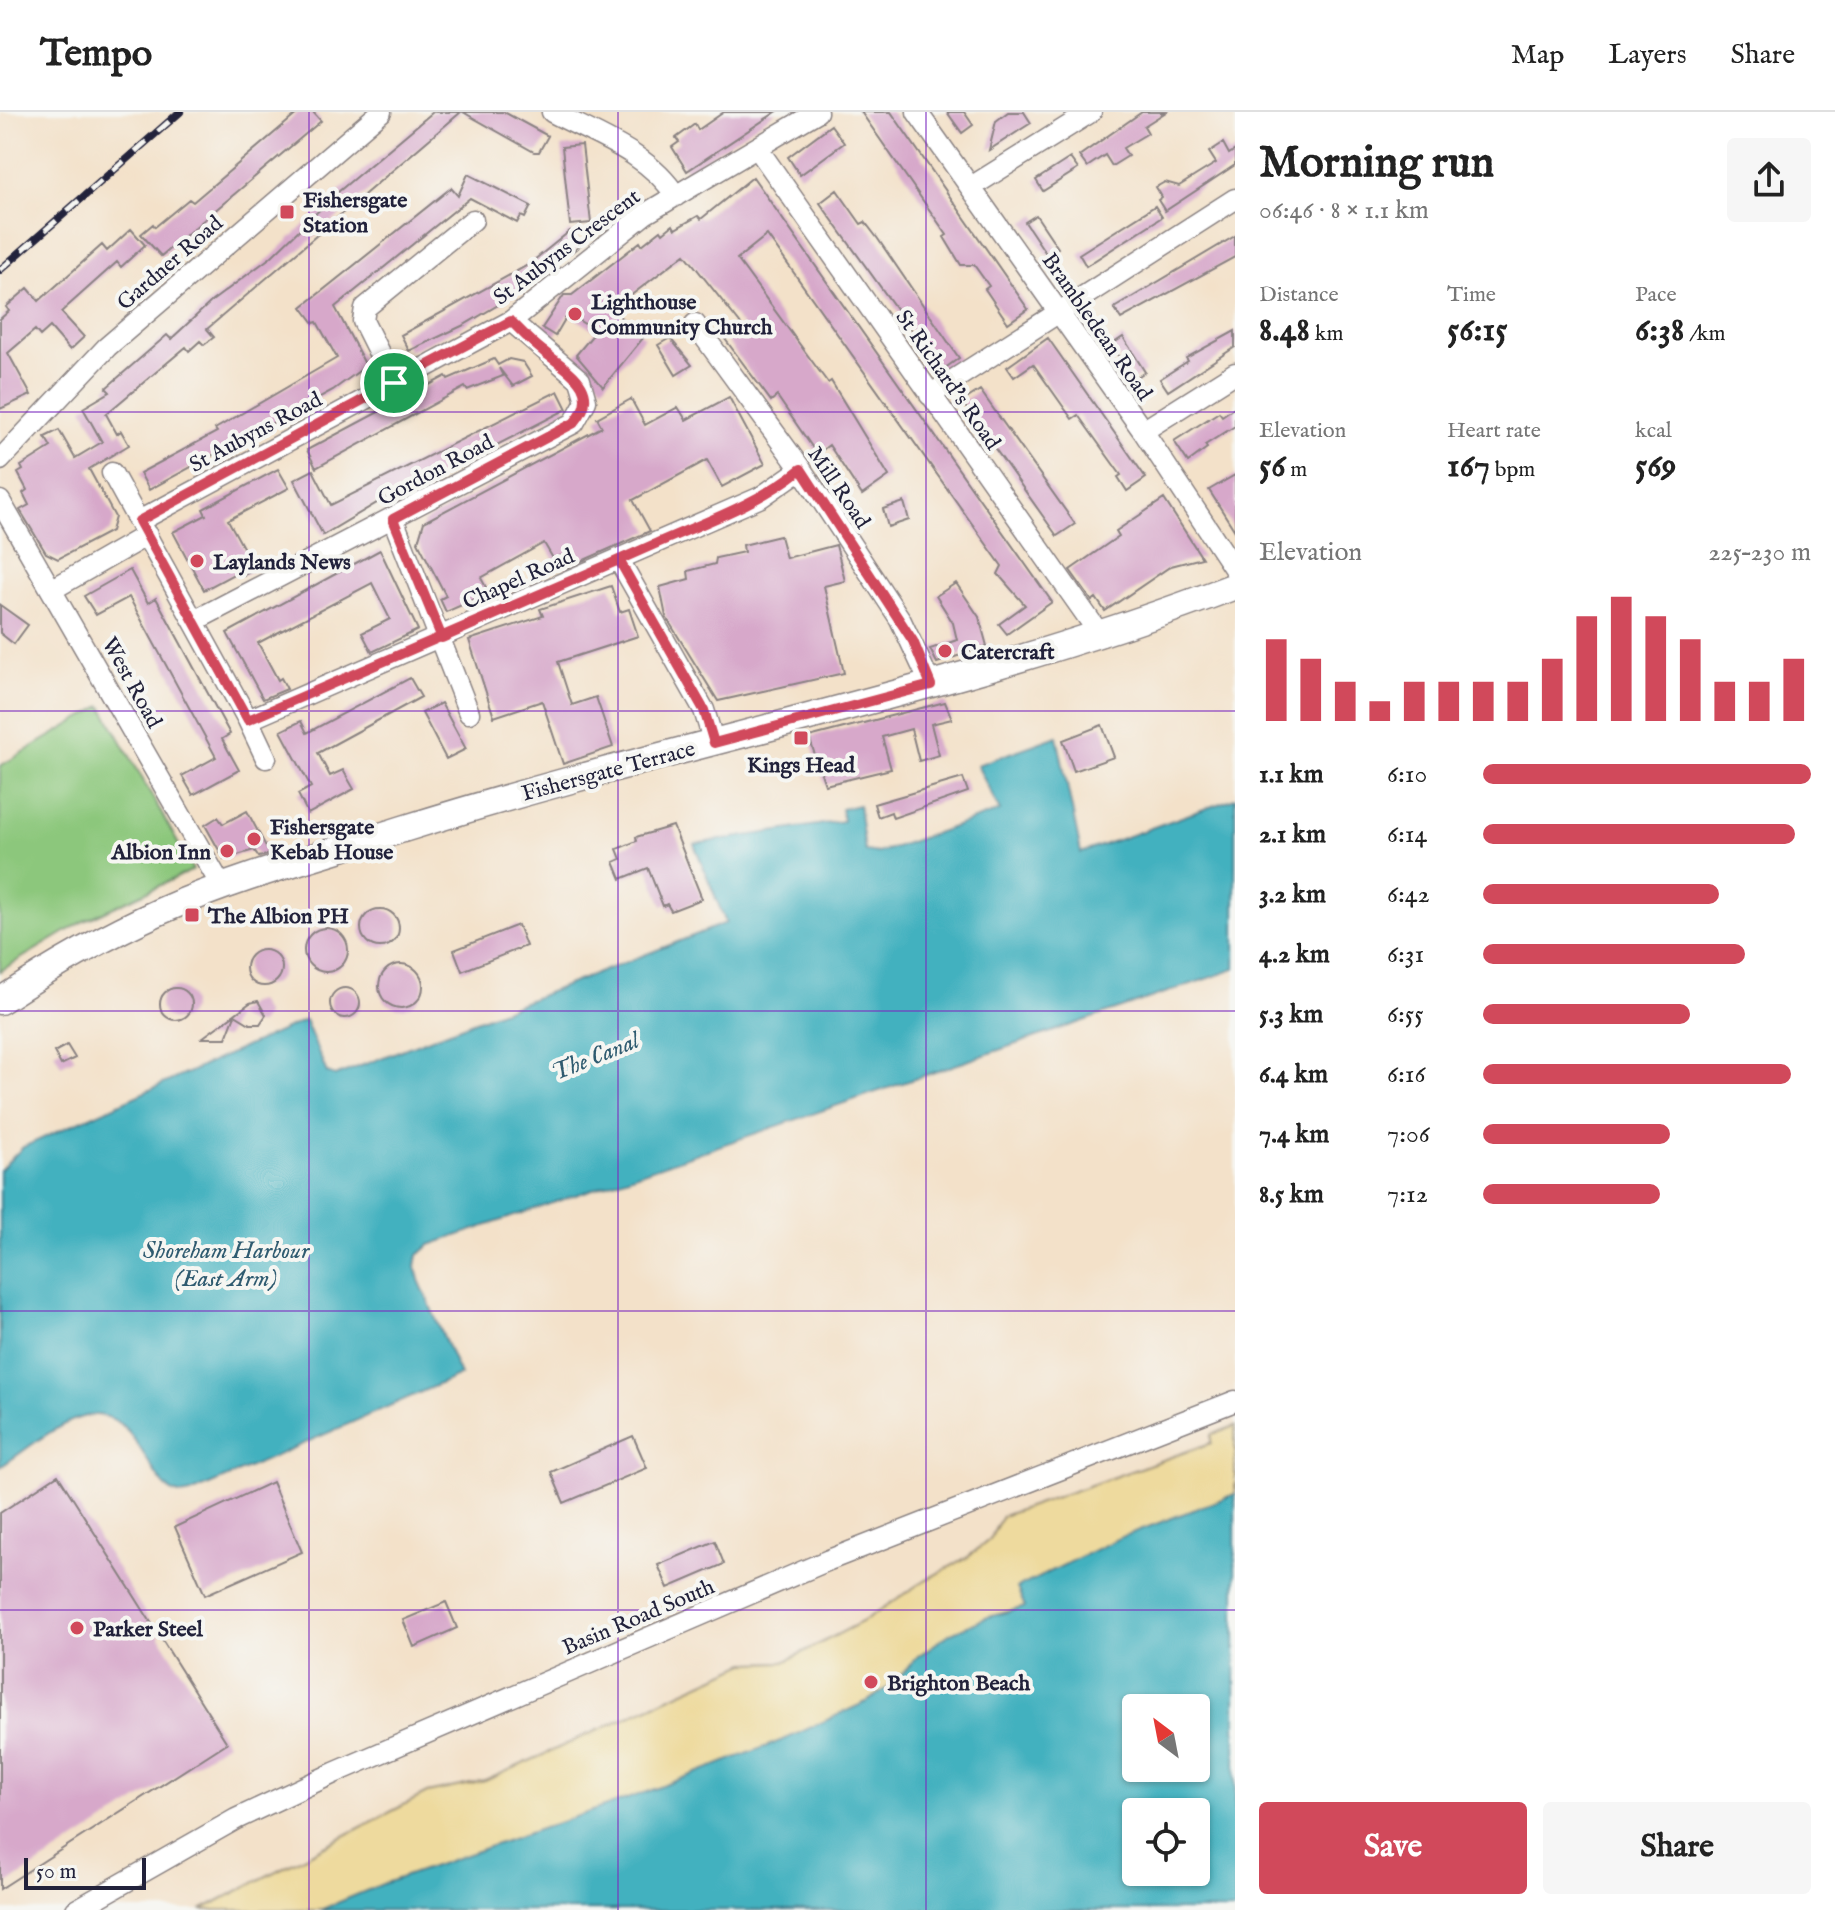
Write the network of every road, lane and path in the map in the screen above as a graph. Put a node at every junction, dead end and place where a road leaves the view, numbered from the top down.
1 (381, 112) edge
2 (817, 112) edge
3 (917, 112) edge
4 (1091, 112) edge
5 (562, 114) edge
6 (758, 149) junction
7 (971, 187) junction
8 (676, 196) junction
9 (1235, 199) edge
10 (473, 220) dead end
11 (1057, 312) junction
12 (511, 321) junction
13 (695, 324) dead end
14 (1235, 373) edge
15 (394, 383) junction
16 (930, 395) junction
17 (1143, 431) junction
18 (0, 460) edge
19 (801, 469) junction
20 (112, 473) dead end
21 (0, 501) edge
22 (393, 519) junction
23 (143, 528) junction
24 (619, 560) junction
25 (1235, 570) edge
26 (1235, 586) edge
27 (53, 589) junction
28 (194, 621) junction
29 (1101, 636) junction
30 (442, 638) junction
31 (931, 685) junction
32 (469, 713) dead end
33 (248, 720) junction
34 (714, 743) junction
35 (266, 758) dead end
36 (222, 887) junction
37 (0, 1001) edge
38 (1235, 1401) edge
39 (76, 1910) edge

1 - 18 street, Gardner Road
2 - 6 street
3 - 7 street, Brambledean Road
4 - 7 street
5 - 8 street, St Aubyns Crescent
6 - 8 street
6 - 16 street, St Richard's Road
7 - 11 street, Brambledean Road
8 - 12 street, St Aubyns Crescent
9 - 11 street
10 - 15 street
11 - 16 street
11 - 17 street, Brambledean Road
12 - 15 street, St Aubyns Crescent
12 - 22 street, Gordon Road
13 - 19 street, Mill Road
14 - 17 street
15 - 23 street, St Aubyns Road
16 - 29 street, St Richard's Road
17 - 25 street, Brambledean Road
19 - 24 street, Chapel Road
19 - 31 street, Mill Road
20 - 23 street
21 - 27 street, West Road
22 - 28 street, Gordon Road
22 - 30 street
23 - 27 street, St Aubyns Road
23 - 28 street
24 - 30 street, Chapel Road
24 - 34 street
26 - 29 main road, Fishersgate Terrace
27 - 36 street, West Road
28 - 33 street
29 - 31 main road, Fishersgate Terrace
30 - 32 street
30 - 33 street, Chapel Road
31 - 34 main road, Fishersgate Terrace
33 - 35 street
34 - 36 main road, Fishersgate Terrace
36 - 37 main road, Fishersgate Terrace
38 - 39 street, Basin Road South

